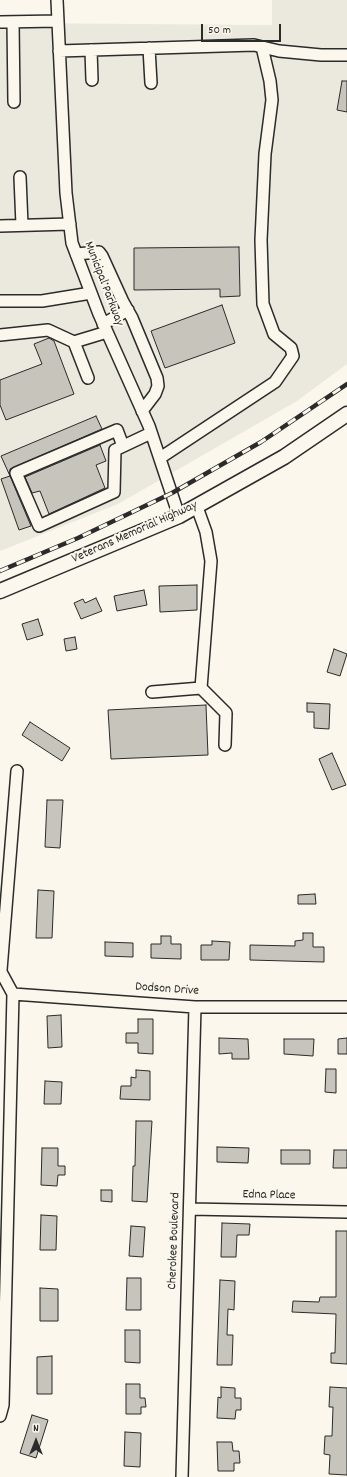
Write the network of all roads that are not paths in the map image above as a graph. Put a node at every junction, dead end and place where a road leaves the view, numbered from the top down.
1 (57, 0) edge
2 (58, 21) junction
3 (0, 22) edge
4 (13, 22) junction
5 (262, 47) junction
6 (149, 48) junction
7 (91, 50) junction
8 (60, 51) junction
9 (347, 55) edge
10 (92, 80) dead end
11 (151, 82) dead end
12 (14, 102) dead end
13 (20, 177) dead end
14 (70, 224) junction
15 (22, 225) junction
16 (0, 226) edge
17 (76, 254) junction
18 (91, 293) junction
19 (0, 302) edge
20 (128, 310) junction
21 (105, 328) junction
22 (0, 335) edge
23 (74, 342) junction
24 (88, 378) dead end
25 (142, 411) junction
26 (347, 414) edge
27 (151, 433) junction
28 (123, 446) junction
29 (160, 458) junction
30 (197, 506) junction
31 (179, 516) junction
32 (0, 591) edge
33 (202, 688) junction
34 (152, 692) dead end
35 (225, 745) dead end
36 (17, 771) dead end
37 (0, 970) edge
38 (13, 994) junction
39 (195, 1007) junction
40 (347, 1007) edge
41 (190, 1209) junction
42 (347, 1212) edge
43 (0, 1416) edge
44 (182, 1477) edge

1 - 2 street, Municipal Parkway
2 - 4 street
2 - 8 street, Municipal Parkway
3 - 4 street
4 - 12 street
5 - 6 street
5 - 9 street
5 - 29 street
6 - 7 street
6 - 11 street
7 - 8 street
7 - 10 street
8 - 14 street, Municipal Parkway
13 - 15 street
14 - 15 street
14 - 17 street, Municipal Parkway
15 - 16 street
17 - 18 street, Municipal Parkway
17 - 20 street
18 - 19 street
18 - 21 street, Municipal Parkway
20 - 21 street
20 - 25 street
21 - 23 street
21 - 25 street, Municipal Parkway
22 - 23 street
23 - 24 street
25 - 27 street, Municipal Parkway
26 - 30 main road, Veterans Memorial Highway
27 - 28 street
27 - 29 street, Municipal Parkway
28 - 28 street
29 - 31 street, Municipal Parkway
30 - 31 main road, Veterans Memorial Highway
30 - 33 street
31 - 32 main road, Veterans Memorial Highway
33 - 34 street
33 - 35 street
36 - 37 street
37 - 38 street
38 - 39 street, Dodson Drive
38 - 43 street
39 - 40 street, Dodson Drive
39 - 41 street, Cherokee Boulevard
41 - 42 street, Edna Place
41 - 44 street, Cherokee Boulevard

